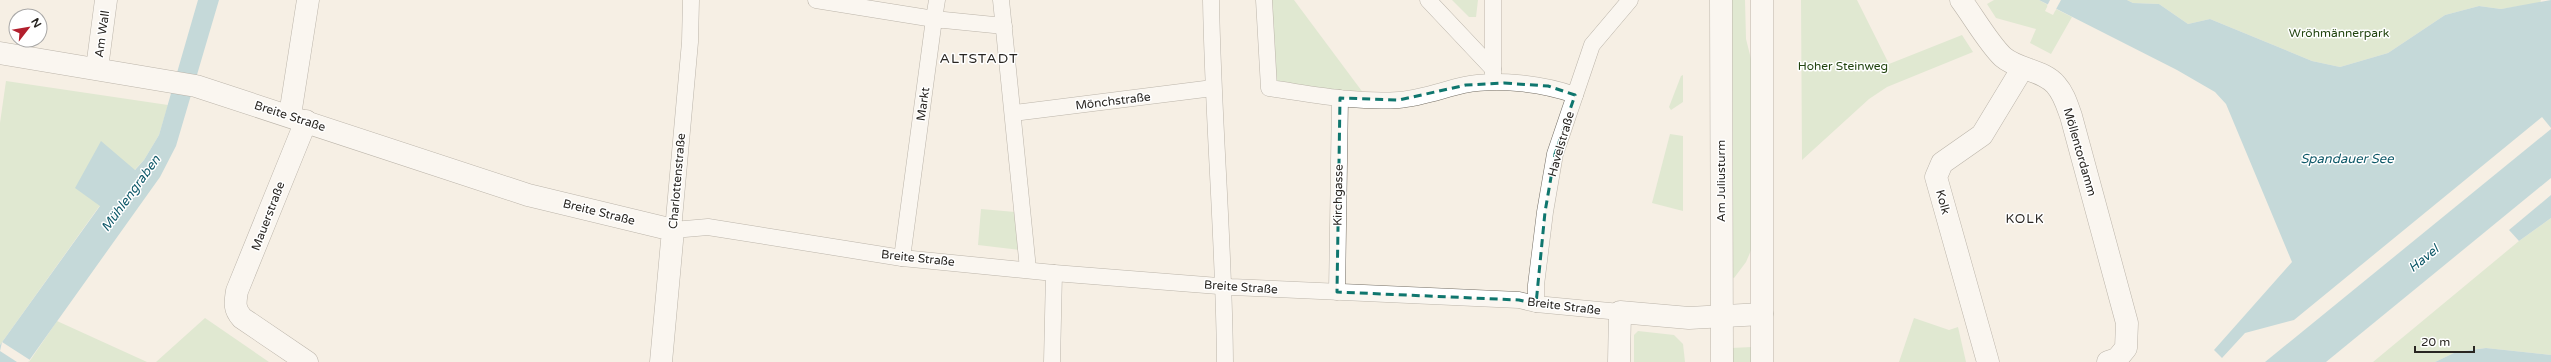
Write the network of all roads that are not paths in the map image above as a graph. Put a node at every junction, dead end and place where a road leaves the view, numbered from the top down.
1 (106, 0) edge
2 (308, 0) edge
3 (691, 0) edge
4 (816, 0) edge
5 (937, 0) edge
6 (1001, 0) edge
7 (1211, 0) edge
8 (1264, 0) edge
9 (1428, 0) edge
10 (1493, 0) edge
11 (1630, 0) edge
12 (1721, 0) edge
13 (1762, 0) edge
14 (1961, 0) edge
15 (934, 19) junction
16 (1004, 26) junction
17 (0, 53) edge
18 (98, 68) junction
19 (2022, 69) junction
20 (1493, 76) junction
21 (1213, 88) junction
22 (1576, 94) junction
23 (1340, 98) junction
24 (1014, 114) junction
25 (298, 118) junction
26 (673, 230) junction
27 (902, 258) junction
28 (1028, 269) junction
29 (1054, 273) junction
30 (1224, 286) junction
31 (1337, 292) junction
32 (1536, 304) junction
33 (1620, 312) junction
34 (1762, 314) junction
35 (1721, 315) junction
36 (307, 362) edge
37 (661, 362) edge
38 (1052, 362) edge
39 (1225, 362) edge
40 (1619, 362) edge
41 (1722, 362) edge
42 (1762, 362) edge
43 (1988, 362) edge
44 (2108, 362) edge

1 - 18 street, Am Wall
2 - 25 street, Mauerstraße
3 - 26 street, Charlottenstraße
4 - 15 street
5 - 15 street, Markt
6 - 16 street
7 - 21 street
8 - 23 street
9 - 20 street
10 - 20 street
11 - 22 street, Havelstraße
12 - 35 street, Am Juliusturm
13 - 34 street
14 - 19 street, Möllentordamm
15 - 16 street
15 - 27 street, Markt
16 - 24 street
17 - 18 street, Breite Straße
18 - 25 street, Breite Straße
19 - 43 street, Kolk
19 - 44 street, Möllentordamm
20 - 22 street
20 - 23 street
21 - 24 street, Mönchstraße
21 - 30 street
22 - 32 street, Havelstraße
23 - 31 street, Kirchgasse
24 - 28 street
25 - 26 street, Breite Straße
25 - 36 street, Mauerstraße
26 - 27 street, Breite Straße
26 - 37 street, Charlottenstraße
27 - 28 street, Breite Straße
28 - 29 street, Breite Straße
29 - 30 street, Breite Straße
29 - 38 street
30 - 31 street, Breite Straße
30 - 39 street
31 - 32 street, Breite Straße
32 - 33 street, Breite Straße
33 - 35 street, Breite Straße
33 - 40 street
34 - 35 street, Breite Straße
34 - 42 street
35 - 41 street, Am Juliusturm

